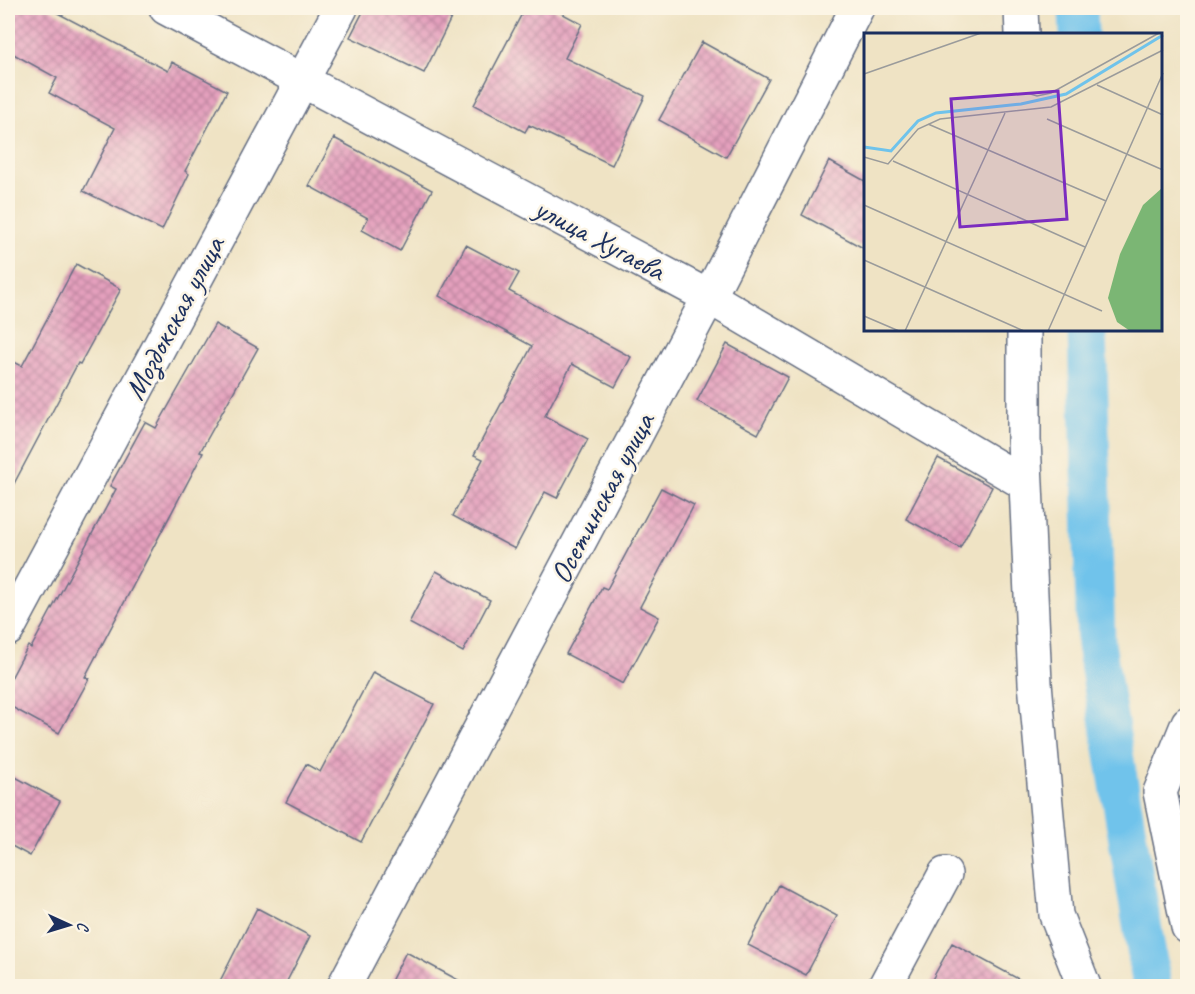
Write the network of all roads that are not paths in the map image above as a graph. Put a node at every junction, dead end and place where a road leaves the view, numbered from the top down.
1 (166, 8) edge
2 (341, 8) edge
3 (857, 8) edge
4 (1021, 8) edge
5 (1022, 33) edge
6 (302, 80) junction
7 (709, 297) junction
8 (1024, 332) edge
9 (1026, 484) junction
10 (8, 629) edge
11 (1188, 723) edge
12 (945, 874) dead end
13 (1188, 927) edge
14 (344, 987) edge
15 (885, 987) edge
16 (1084, 987) edge

1 - 6 street, улица Хугаева
2 - 6 street, Моздокская улица
3 - 7 street, Осетинская улица
4 - 5 street
6 - 7 street, улица Хугаева
6 - 10 street, Моздокская улица
7 - 9 street, улица Хугаева
7 - 14 street, Осетинская улица
8 - 9 street
9 - 16 street
11 - 13 street
12 - 15 street

